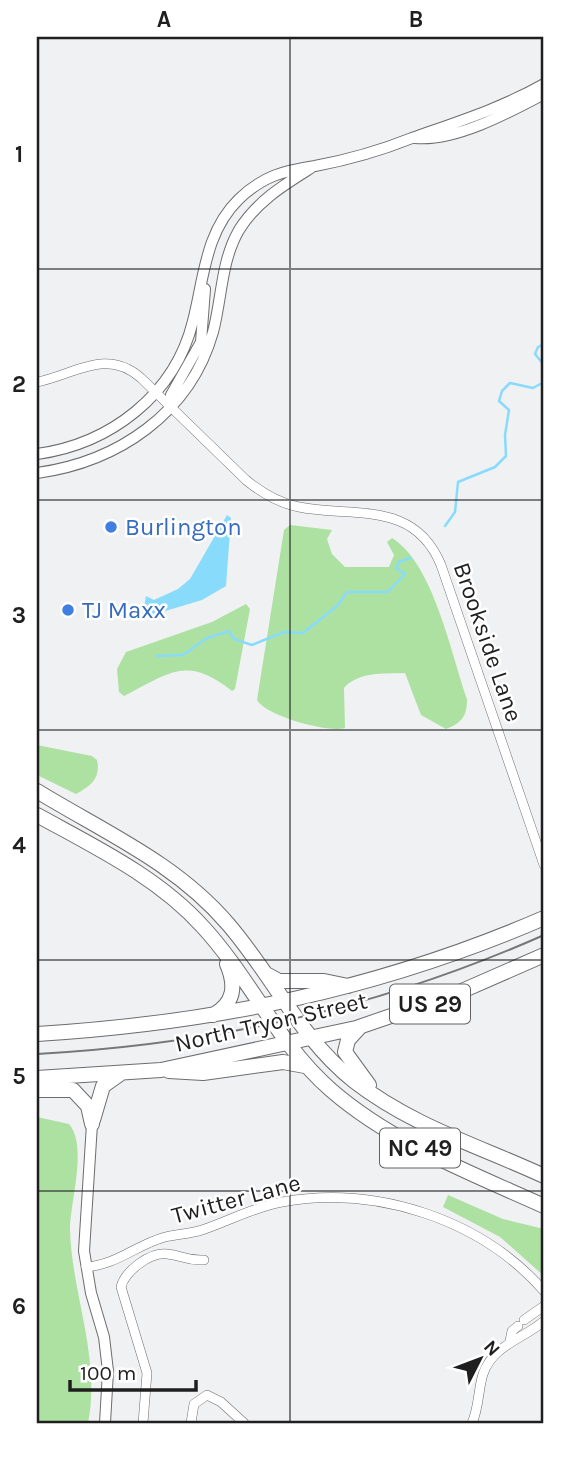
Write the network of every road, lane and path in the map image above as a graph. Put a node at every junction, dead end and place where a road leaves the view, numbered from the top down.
1 (544, 85) edge
2 (544, 94) edge
3 (415, 138) junction
4 (313, 166) junction
5 (234, 205) junction
6 (239, 230) junction
7 (204, 272) junction
8 (37, 382) edge
9 (155, 392) junction
10 (170, 407) junction
11 (37, 453) edge
12 (37, 473) edge
13 (37, 791) edge
14 (37, 815) edge
15 (544, 865) edge
16 (544, 918) edge
17 (220, 947) junction
18 (544, 955) edge
19 (266, 974) junction
20 (355, 985) junction
21 (285, 1004) junction
22 (262, 1008) junction
23 (211, 1016) junction
24 (365, 1026) junction
25 (37, 1034) edge
26 (310, 1038) junction
27 (288, 1044) junction
28 (309, 1069) junction
29 (161, 1070) junction
30 (121, 1074) junction
31 (37, 1078) edge
32 (37, 1090) edge
33 (389, 1106) junction
34 (92, 1124) junction
35 (544, 1176) edge
36 (519, 1195) junction
37 (544, 1197) edge
38 (544, 1206) edge
39 (204, 1260) dead end
40 (86, 1267) junction
41 (544, 1291) edge
42 (544, 1306) edge
43 (544, 1321) edge
44 (510, 1341) junction
45 (105, 1423) edge
46 (143, 1423) edge
47 (191, 1423) edge
48 (244, 1423) edge
49 (472, 1423) edge

1 - 3 street
2 - 3 street
3 - 4 street
4 - 5 street
4 - 6 street
5 - 6 street
5 - 7 street
6 - 10 street
7 - 9 street
7 - 10 street
8 - 9 street, Brookside Lane
9 - 10 street, Brookside Lane
9 - 11 street
10 - 12 street
10 - 15 street, Brookside Lane
13 - 19 main road
14 - 17 main road
16 - 20 main road, North Tryon Street / US 29
17 - 22 main road
17 - 23 main road
18 - 24 main road, North Tryon Street / US 29
19 - 20 main road
19 - 21 main road
20 - 21 main road, North Tryon Street
21 - 22 main road, North Tryon Street
21 - 26 main road, NC 49
22 - 23 main road, North Tryon Street
22 - 27 main road
23 - 25 main road, North Tryon Street
24 - 26 main road, North Tryon Street / US 29
24 - 33 main road
26 - 27 main road, North Tryon Street
26 - 33 main road, NC 49
27 - 28 main road, NC 49
27 - 29 main road, North Tryon Street
28 - 29 main road
28 - 36 main road, NC 49
29 - 30 main road, North Tryon Street
30 - 31 main road, North Tryon Street
30 - 34 main road
32 - 34 main road
33 - 35 main road, NC 49
34 - 40 street
36 - 37 main road
36 - 38 main road, NC 49
39 - 46 street
40 - 41 street, Twitter Lane
40 - 45 street
42 - 44 street
43 - 44 street
44 - 49 street
47 - 48 street

